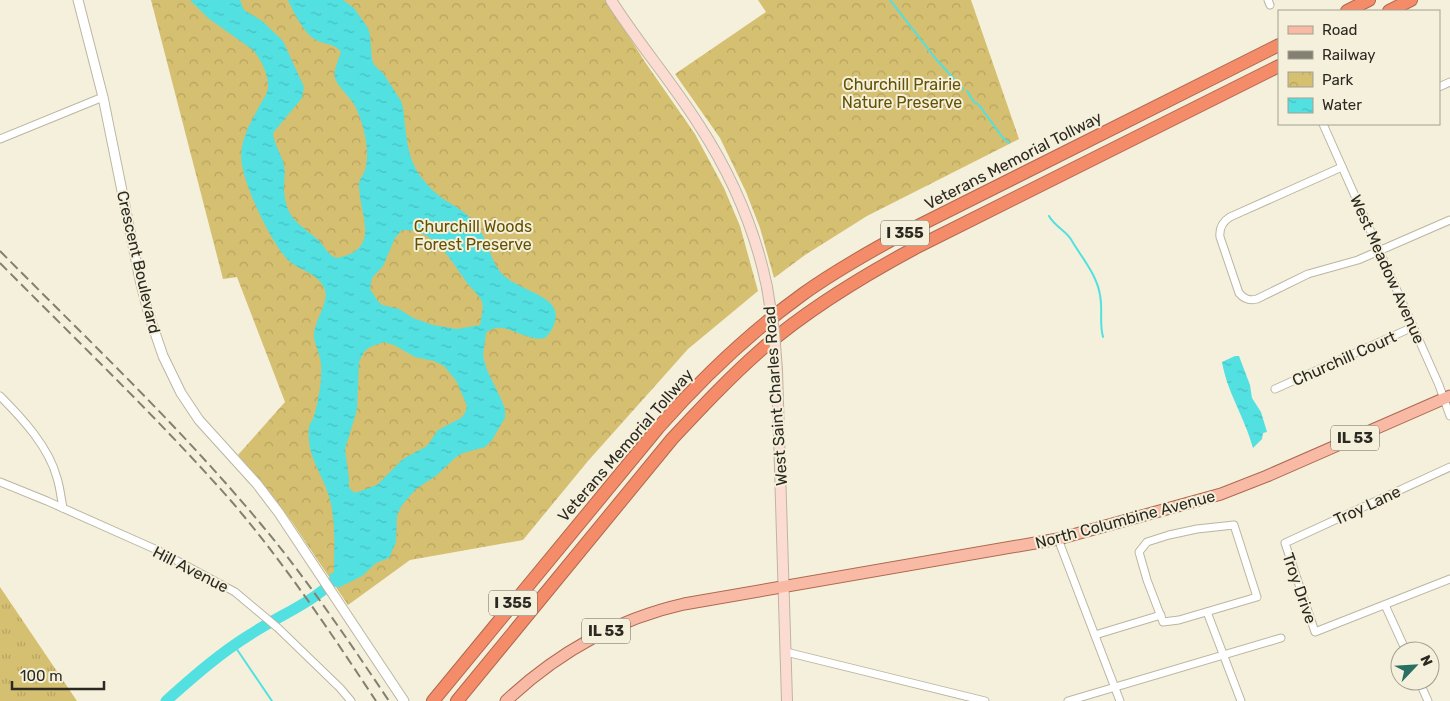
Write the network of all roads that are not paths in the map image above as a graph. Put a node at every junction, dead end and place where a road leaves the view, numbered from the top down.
1 (78, 0) edge
2 (611, 0) edge
3 (1411, 0) edge
4 (1367, 1) edge
5 (1349, 10) edge
6 (1390, 10) edge
7 (1278, 46) edge
8 (1278, 67) edge
9 (103, 97) junction
10 (1323, 125) edge
11 (0, 139) edge
12 (1342, 167) junction
13 (1450, 220) edge
14 (1380, 251) junction
15 (1413, 327) junction
16 (1275, 388) dead end
17 (0, 396) edge
18 (1447, 398) edge
19 (1450, 416) edge
20 (1450, 467) edge
21 (0, 482) edge
22 (63, 508) junction
23 (1058, 539) junction
24 (1285, 543) joint
25 (1450, 579) edge
26 (785, 587) junction
27 (1385, 605) junction
28 (1206, 612) junction
29 (1161, 615) junction
30 (1095, 635) junction
31 (1281, 638) dead end
32 (1401, 641) edge
33 (786, 652) junction
34 (1222, 656) junction
35 (1114, 687) junction
36 (351, 701) edge
37 (404, 701) edge
38 (433, 701) edge
39 (457, 701) edge
40 (506, 701) edge
41 (788, 701) edge
42 (985, 701) edge
43 (1068, 701) edge
44 (1120, 701) edge
45 (1241, 701) edge

1 - 9 street, Crescent Boulevard
2 - 26 main road, West Saint Charles Road, bridge
3 - 6 highway
4 - 5 highway
7 - 38 highway, Veterans Memorial Tollway / I 355
8 - 39 highway, Veterans Memorial Tollway / I 355
9 - 11 street
9 - 37 street, Crescent Boulevard
10 - 12 street, West Meadow Avenue
12 - 14 street, West Meadow Avenue
12 - 14 street
13 - 14 street
14 - 15 street, West Meadow Avenue
15 - 16 street, Churchill Court
15 - 18 street, West Meadow Avenue
17 - 22 street
18 - 19 street, West Meadow Avenue
18 - 23 main road, North Columbine Avenue / IL 53
20 - 24 street, Troy Lane
21 - 22 street, Hill Avenue
22 - 36 street, Hill Avenue
23 - 26 main road, North Columbine Avenue / IL 53
23 - 30 street
24 - 27 street, Troy Drive
25 - 27 street
26 - 33 main road, West Saint Charles Road
26 - 40 main road, IL 53
27 - 32 street
28 - 29 street
28 - 29 street
28 - 34 street
29 - 30 street
30 - 35 street
31 - 34 street
33 - 41 main road, West Saint Charles Road
33 - 42 street
34 - 35 street
34 - 45 street
35 - 43 street
35 - 44 street

